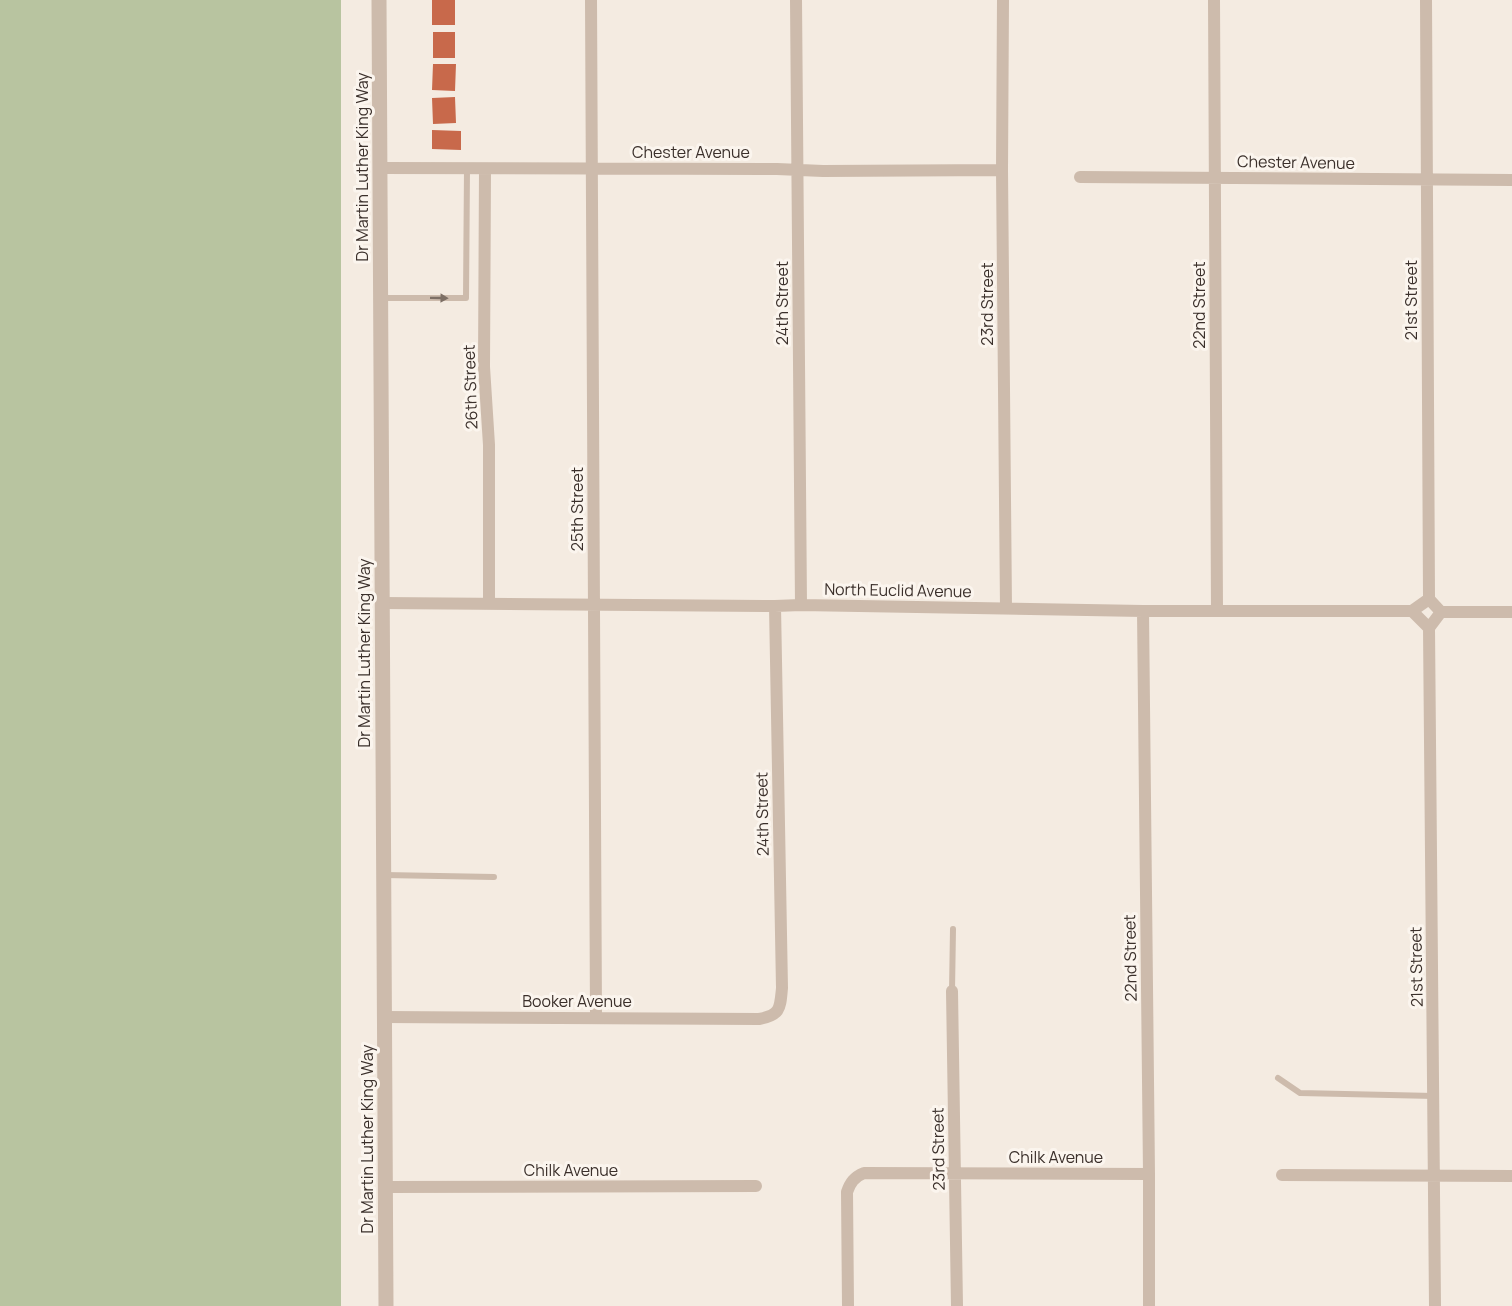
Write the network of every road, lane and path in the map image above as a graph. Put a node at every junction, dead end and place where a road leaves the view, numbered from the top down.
1 (379, 0) edge
2 (591, 0) edge
3 (796, 0) edge
4 (1003, 0) edge
5 (1214, 0) edge
6 (1426, 0) edge
7 (381, 168) junction
8 (467, 169) junction
9 (485, 169) junction
10 (592, 169) junction
11 (798, 170) junction
12 (1002, 170) junction
13 (1080, 177) dead end
14 (1215, 178) junction
15 (1427, 180) junction
16 (1512, 180) edge
17 (381, 298) junction
18 (1429, 599) junction
19 (382, 603) junction
20 (489, 603) junction
21 (594, 604) junction
22 (801, 605) junction
23 (775, 606) junction
24 (1006, 608) junction
25 (1217, 610) junction
26 (1143, 611) junction
27 (1412, 611) junction
28 (1441, 612) junction
29 (1512, 612) edge
30 (1429, 628) junction
31 (383, 875) junction
32 (494, 877) dead end
33 (952, 929) dead end
34 (952, 991) joint
35 (384, 1017) junction
36 (596, 1017) junction
37 (770, 1017) joint
38 (1278, 1078) dead end
39 (1434, 1096) junction
40 (956, 1174) junction
41 (1149, 1174) junction
42 (1282, 1175) dead end
43 (1435, 1175) junction
44 (1512, 1176) edge
45 (756, 1185) dead end
46 (385, 1187) junction
47 (386, 1306) edge
48 (848, 1306) edge
49 (957, 1306) edge
50 (1149, 1306) edge
51 (1436, 1306) edge

1 - 7 street, Dr Martin Luther King Way
2 - 10 street, 25th Street
3 - 11 street, 24th Street
4 - 12 street, 23rd Street
5 - 14 street, 22nd Street
6 - 15 street, 21st Street
7 - 8 street, Chester Avenue
7 - 17 street, Dr Martin Luther King Way
8 - 9 street, Chester Avenue
17 -> 8 lane
9 - 10 street, Chester Avenue
9 - 20 street, 26th Street
10 - 11 street, Chester Avenue
10 - 21 street, 25th Street
11 - 12 street, Chester Avenue
11 - 22 street, 24th Street
12 - 24 street, 23rd Street
13 - 14 street, Chester Avenue
14 - 15 street, Chester Avenue
14 - 25 street, 22nd Street
15 - 16 street, Chester Avenue
15 - 18 street, 21st Street
17 - 19 street, Dr Martin Luther King Way
18 - 27 street
18 - 28 street
19 - 20 street, North Euclid Avenue
19 - 31 street, Dr Martin Luther King Way
20 - 21 street, North Euclid Avenue
21 - 23 street, North Euclid Avenue
21 - 36 street, 25th Street
22 - 23 street, North Euclid Avenue
22 - 24 street, North Euclid Avenue
23 - 37 street, 24th Street
24 - 26 street, North Euclid Avenue
25 - 26 street, North Euclid Avenue
25 - 27 street, North Euclid Avenue
26 - 41 street, 22nd Street
27 - 30 street
28 - 29 street
28 - 30 street
30 - 39 street, 21st Street
31 - 32 lane
31 - 35 street, Dr Martin Luther King Way
33 - 34 lane
34 - 40 street, 23rd Street
35 - 36 street, Booker Avenue
35 - 46 street, Dr Martin Luther King Way
36 - 37 street, Booker Avenue
38 - 39 lane
39 - 43 street, 21st Street
40 - 41 street, Chilk Avenue
40 - 48 street, Chilk Avenue
40 - 49 street, 23rd Street
41 - 50 street, 22nd Street
42 - 43 street
43 - 44 street
43 - 51 street, 21st Street
45 - 46 street, Chilk Avenue
46 - 47 street, Dr Martin Luther King Way

